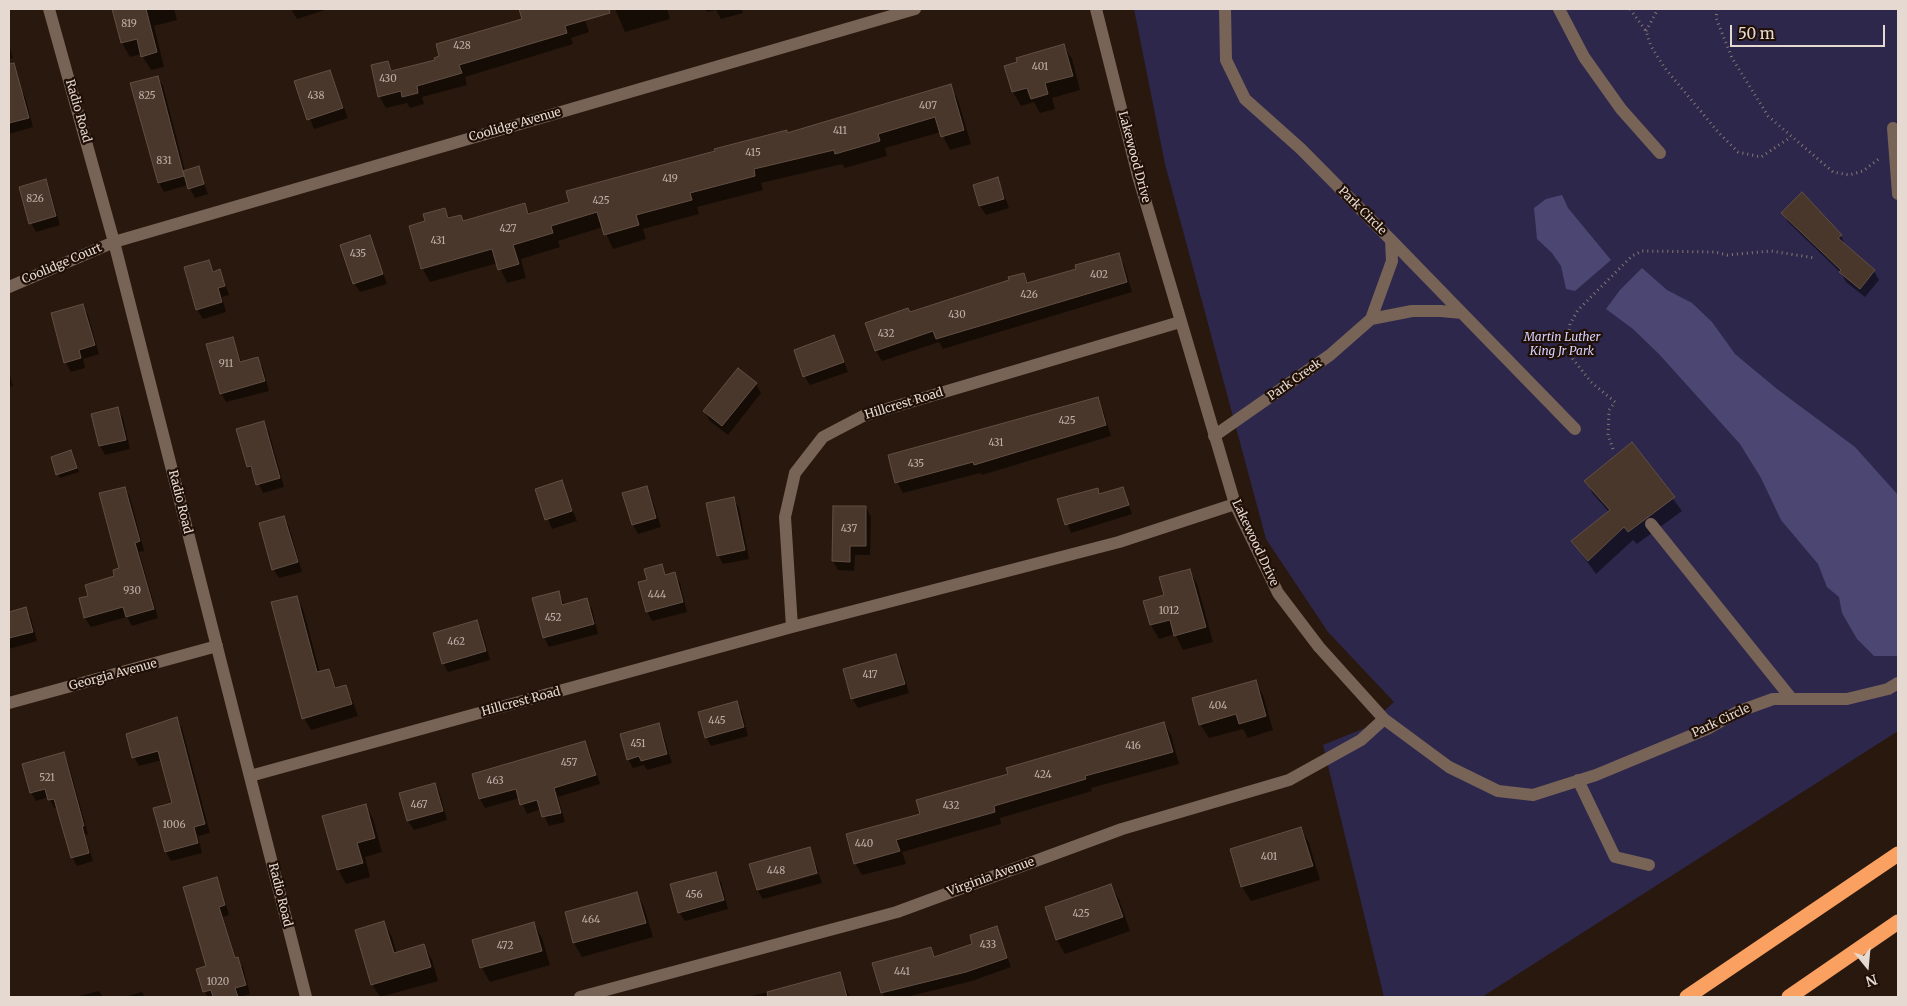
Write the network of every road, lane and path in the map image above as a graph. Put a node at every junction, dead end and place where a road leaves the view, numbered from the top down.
1 (49, 9) edge
2 (915, 9) edge
3 (1096, 9) edge
4 (1225, 9) edge
5 (1558, 9) edge
6 (1630, 9) edge
7 (1658, 9) edge
8 (1717, 9) edge
9 (1646, 31) junction
10 (1893, 128) dead end
11 (1791, 138) junction
12 (1660, 153) dead end
13 (1895, 157) junction
14 (1898, 194) edge
15 (1391, 240) junction
16 (114, 242) junction
17 (1815, 258) dead end
18 (9, 287) edge
19 (1462, 313) junction
20 (1371, 319) junction
21 (1180, 322) junction
22 (1574, 429) dead end
23 (1214, 436) junction
24 (1613, 449) dead end
25 (1235, 504) junction
26 (1651, 524) dead end
27 (792, 627) junction
28 (217, 646) junction
29 (1898, 683) edge
30 (1791, 698) junction
31 (9, 703) edge
32 (1384, 719) junction
33 (250, 776) junction
34 (1578, 780) junction
35 (1898, 854) edge
36 (1649, 865) dead end
37 (1898, 922) edge
38 (306, 997) edge
39 (580, 997) edge
40 (1687, 997) edge
41 (1789, 997) edge

1 - 16 street, Radio Road
2 - 16 street, Coolidge Avenue
3 - 21 street, Lakewood Drive
4 - 15 street, Park Circle
5 - 12 street
6 - 9 path
7 - 9 path
8 - 11 path
9 - 11 path
10 - 13 street
11 - 13 path
13 - 14 street
15 - 19 street
15 - 20 street, Park Circle
16 - 18 street, Coolidge Court
16 - 28 street, Radio Road
17 - 24 path
19 - 20 street
19 - 22 street
20 - 23 street, Park Creek
21 - 23 street, Lakewood Drive
21 - 27 street, Hillcrest Road
23 - 25 street, Lakewood Drive
25 - 27 street, Hillcrest Road
25 - 32 street, Lakewood Drive
26 - 30 street
27 - 33 street, Hillcrest Road
28 - 31 street, Georgia Avenue
28 - 33 street, Radio Road
29 - 30 street, Park Circle
30 - 34 street, Park Circle
32 - 34 street, Lakewood Drive
32 - 39 street, Virginia Avenue
33 - 38 street, Radio Road
34 - 36 street
35 - 40 highway
37 - 41 highway

